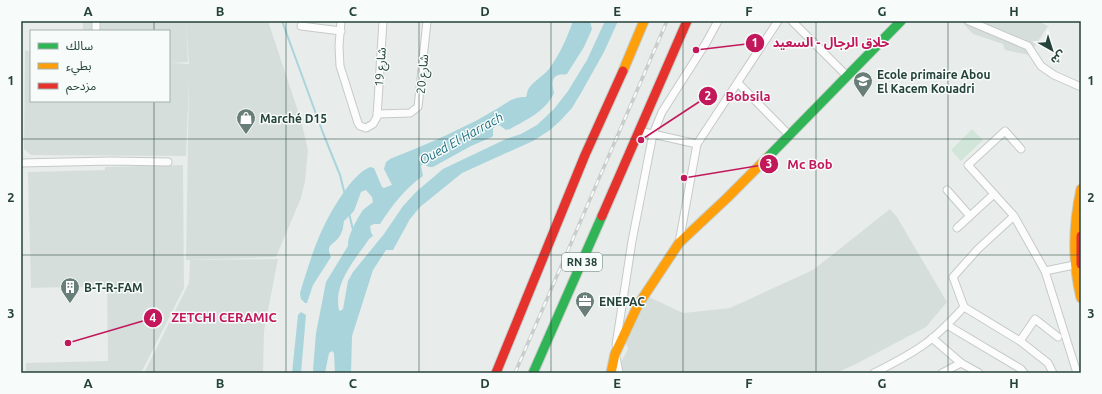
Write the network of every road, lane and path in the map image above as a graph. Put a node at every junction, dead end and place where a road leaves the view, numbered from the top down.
1 (341, 21) edge
2 (384, 21) edge
3 (427, 21) edge
4 (644, 21) edge
5 (687, 21) edge
6 (718, 21) edge
7 (778, 21) edge
8 (792, 21) edge
9 (901, 21) edge
10 (969, 21) edge
11 (301, 26) dead end
12 (341, 32) junction
13 (847, 76) junction
14 (738, 83) junction
15 (1081, 87) edge
16 (377, 114) junction
17 (639, 131) junction
18 (653, 134) junction
19 (790, 135) junction
20 (697, 144) junction
21 (1021, 149) dead end
22 (168, 162) dead end
23 (21, 163) edge
24 (1081, 189) edge
25 (947, 190) dead end
26 (994, 194) junction
27 (970, 216) junction
28 (1014, 216) junction
29 (1081, 227) edge
30 (957, 228) dead end
31 (679, 244) junction
32 (1079, 264) edge
33 (1045, 271) junction
34 (1081, 298) edge
35 (964, 307) junction
36 (947, 325) junction
37 (1058, 337) dead end
38 (932, 338) junction
39 (1020, 341) junction
40 (615, 354) junction
41 (961, 363) junction
42 (496, 373) edge
43 (533, 373) edge
44 (611, 373) edge
45 (619, 373) edge
46 (874, 373) edge
47 (942, 373) edge
48 (979, 373) edge
49 (1024, 373) edge
50 (1053, 373) edge
51 (1077, 373) edge

1 - 12 street
2 - 16 street, شارع 19
3 - 16 street, شارع 20
4 - 42 street
5 - 17 street, RN 38
6 - 18 street
7 - 14 street
8 - 13 street
9 - 13 street
10 - 15 street
11 - 12 street
12 - 16 street
13 - 19 street
14 - 19 street
14 - 20 street
17 - 18 street
17 - 43 street, RN 38
18 - 20 street
18 - 40 street
19 - 31 street
20 - 31 street
21 - 26 street
22 - 23 street
24 - 32 street
25 - 27 street
26 - 27 street
26 - 28 street
27 - 30 street
28 - 33 street
28 - 35 street
29 - 32 street
31 - 40 street
32 - 33 street
32 - 34 street
33 - 51 street
35 - 36 street
35 - 39 street
36 - 38 street
36 - 49 street
37 - 39 street
38 - 41 street
38 - 46 street
39 - 50 street
40 - 44 street
40 - 45 street
41 - 47 street
41 - 48 street

